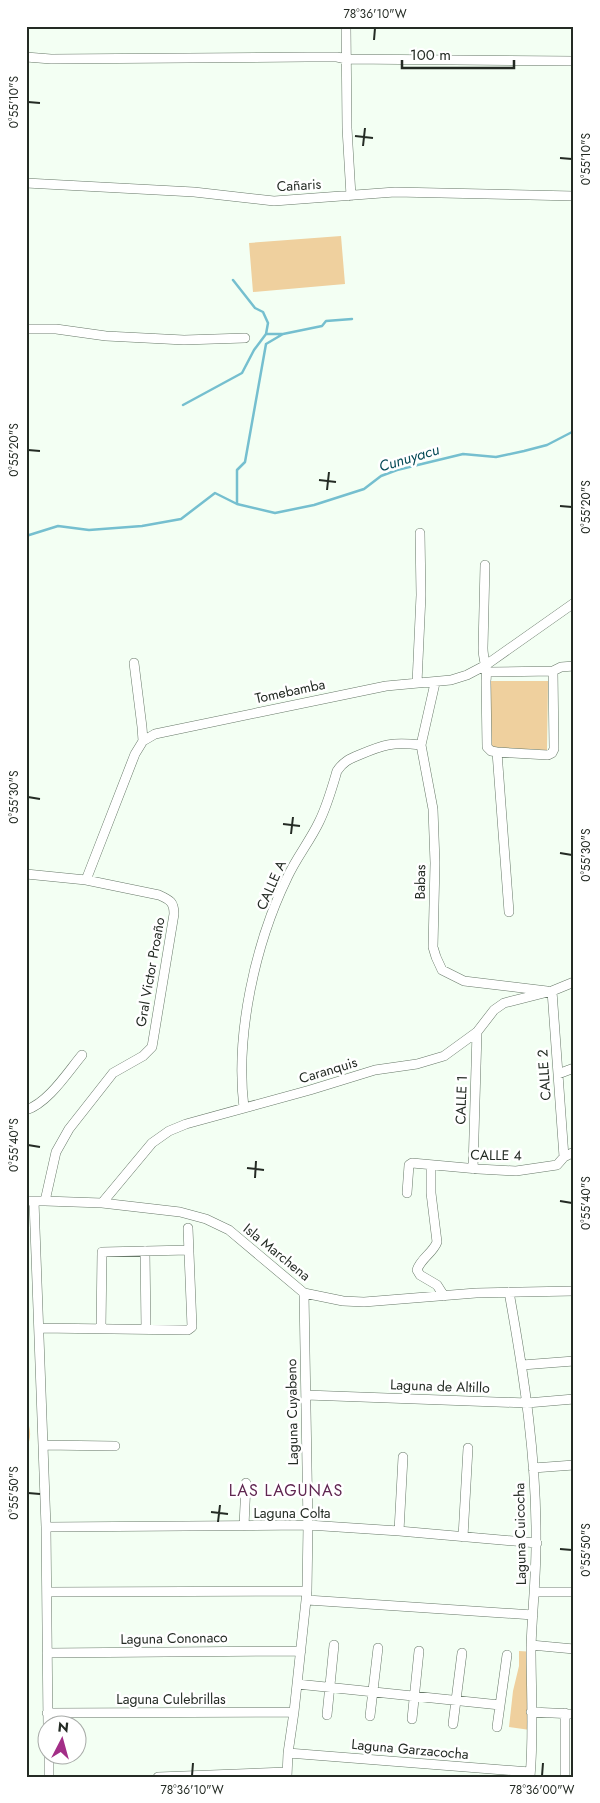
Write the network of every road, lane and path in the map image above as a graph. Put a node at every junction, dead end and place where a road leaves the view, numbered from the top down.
1 (346, 26) edge
2 (26, 57) edge
3 (346, 59) junction
4 (574, 61) edge
5 (26, 183) edge
6 (351, 196) junction
7 (574, 196) edge
8 (26, 329) edge
9 (245, 338) dead end
10 (420, 533) dead end
11 (485, 565) dead end
12 (574, 603) edge
13 (134, 663) dead end
14 (574, 666) edge
15 (487, 669) junction
16 (553, 671) junction
17 (435, 682) junction
18 (417, 683) junction
19 (142, 741) junction
20 (421, 745) junction
21 (497, 752) junction
22 (26, 874) edge
23 (86, 880) junction
24 (509, 912) dead end
25 (574, 982) edge
26 (552, 992) junction
27 (477, 1032) junction
28 (82, 1055) dead end
29 (574, 1068) edge
30 (558, 1074) junction
31 (244, 1108) junction
32 (26, 1110) edge
33 (574, 1152) edge
34 (564, 1157) junction
35 (432, 1165) junction
36 (473, 1169) junction
37 (407, 1193) dead end
38 (45, 1200) junction
39 (30, 1201) edge
40 (102, 1203) junction
41 (188, 1228) dead end
42 (189, 1250) junction
43 (146, 1251) junction
44 (574, 1290) edge
45 (510, 1292) junction
46 (304, 1293) junction
47 (444, 1296) junction
48 (39, 1328) junction
49 (101, 1329) junction
50 (146, 1329) junction
51 (574, 1361) edge
52 (522, 1365) junction
53 (306, 1395) junction
54 (574, 1400) edge
55 (527, 1403) junction
56 (43, 1445) junction
57 (115, 1446) dead end
58 (468, 1448) dead end
59 (403, 1457) dead end
60 (574, 1465) edge
61 (533, 1468) junction
62 (246, 1483) dead end
63 (308, 1525) junction
64 (244, 1526) junction
65 (46, 1527) junction
66 (399, 1531) junction
67 (464, 1537) junction
68 (536, 1544) junction
69 (47, 1592) junction
70 (535, 1592) junction
71 (574, 1592) edge
72 (307, 1596) junction
73 (533, 1615) junction
74 (334, 1645) dead end
75 (532, 1645) junction
76 (378, 1648) dead end
77 (574, 1649) edge
78 (301, 1651) junction
79 (419, 1651) dead end
80 (47, 1653) junction
81 (462, 1653) dead end
82 (507, 1655) dead end
83 (297, 1684) junction
84 (330, 1688) junction
85 (373, 1692) junction
86 (414, 1697) junction
87 (456, 1701) junction
88 (500, 1705) junction
89 (294, 1712) junction
90 (531, 1712) junction
91 (47, 1713) junction
92 (569, 1714) edge
93 (327, 1715) dead end
94 (47, 1716) edge
95 (370, 1716) dead end
96 (412, 1720) dead end
97 (453, 1724) dead end
98 (497, 1727) dead end
99 (288, 1753) junction
100 (287, 1774) edge
101 (530, 1774) edge
102 (158, 1777) edge
103 (565, 1777) edge

1 - 3 street
2 - 3 street
3 - 4 street
3 - 6 street
5 - 6 street, Cañaris
6 - 7 street, Cañaris
8 - 9 street
10 - 18 street
11 - 15 street
12 - 15 street, Tomebamba
13 - 19 street
14 - 16 street
15 - 16 street
15 - 17 street, Tomebamba
15 - 21 street
16 - 21 street
17 - 18 street, Tomebamba
17 - 20 street, Babas
18 - 19 street, Tomebamba
19 - 23 street
20 - 26 street, Babas
20 - 31 street, CALLE A
21 - 24 street
22 - 23 street
23 - 38 street, Gral Victor Proaño
25 - 26 street, Caranquis
26 - 27 street, Caranquis
26 - 30 street, CALLE 2
27 - 31 street, Caranquis
27 - 36 street, CALLE 1
28 - 32 street
29 - 30 street
30 - 34 street, CALLE 2
31 - 40 street, Caranquis
33 - 34 street, CALLE 4
34 - 36 street, CALLE 4
35 - 36 street, CALLE 4
35 - 37 street, CALLE 4
35 - 47 street
38 - 39 street, Isla Marchena
38 - 40 street, Isla Marchena
39 - 48 street
40 - 46 street, Isla Marchena
41 - 42 street
42 - 43 street
42 - 50 street
43 - 49 street
43 - 50 street
44 - 45 street, Isla Marchena
45 - 47 street, Isla Marchena
45 - 52 street, Laguna Cuicocha
46 - 47 street, Isla Marchena
46 - 53 street, Laguna Cuyabeno
48 - 49 street
48 - 56 street
49 - 50 street
51 - 52 street
52 - 55 street, Laguna Cuicocha
53 - 55 street, Laguna de Altillo
53 - 63 street, Laguna Cuyabeno
54 - 55 street, Laguna de Altillo
55 - 61 street, Laguna Cuicocha
56 - 57 street
56 - 65 street
58 - 67 street
59 - 66 street
60 - 61 street
61 - 68 street, Laguna Cuicocha
62 - 64 street
63 - 64 street, Laguna Colta
63 - 66 street, Laguna Colta
63 - 72 street, Laguna Cuyabeno
64 - 65 street, Laguna Colta
65 - 69 street
66 - 67 street, Laguna Colta
67 - 68 street, Laguna Colta
68 - 70 street, Laguna Cuicocha
69 - 72 street
69 - 80 street
70 - 71 street
70 - 73 street, Laguna Cuicocha
72 - 73 street
72 - 78 street, Laguna Cuyabeno
73 - 75 street, Laguna Cuicocha
74 - 84 street
75 - 77 street
75 - 90 street, Laguna Cuicocha
76 - 85 street
78 - 80 street, Laguna Cononaco
78 - 83 street, Laguna Cuyabeno
79 - 86 street
80 - 91 street
81 - 87 street
82 - 88 street
83 - 84 street
83 - 89 street, Laguna Cuyabeno
84 - 85 street
84 - 93 street
85 - 86 street
85 - 95 street
86 - 87 street
86 - 96 street
87 - 88 street
87 - 97 street
88 - 98 street
89 - 91 street, Laguna Culebrillas
89 - 99 street, Laguna Cuyabeno
90 - 92 street
90 - 101 street, Laguna Cuicocha
91 - 94 street
92 - 103 street
99 - 100 street, Laguna Cuyabeno
99 - 101 street, Laguna Garzacocha
100 - 102 street

